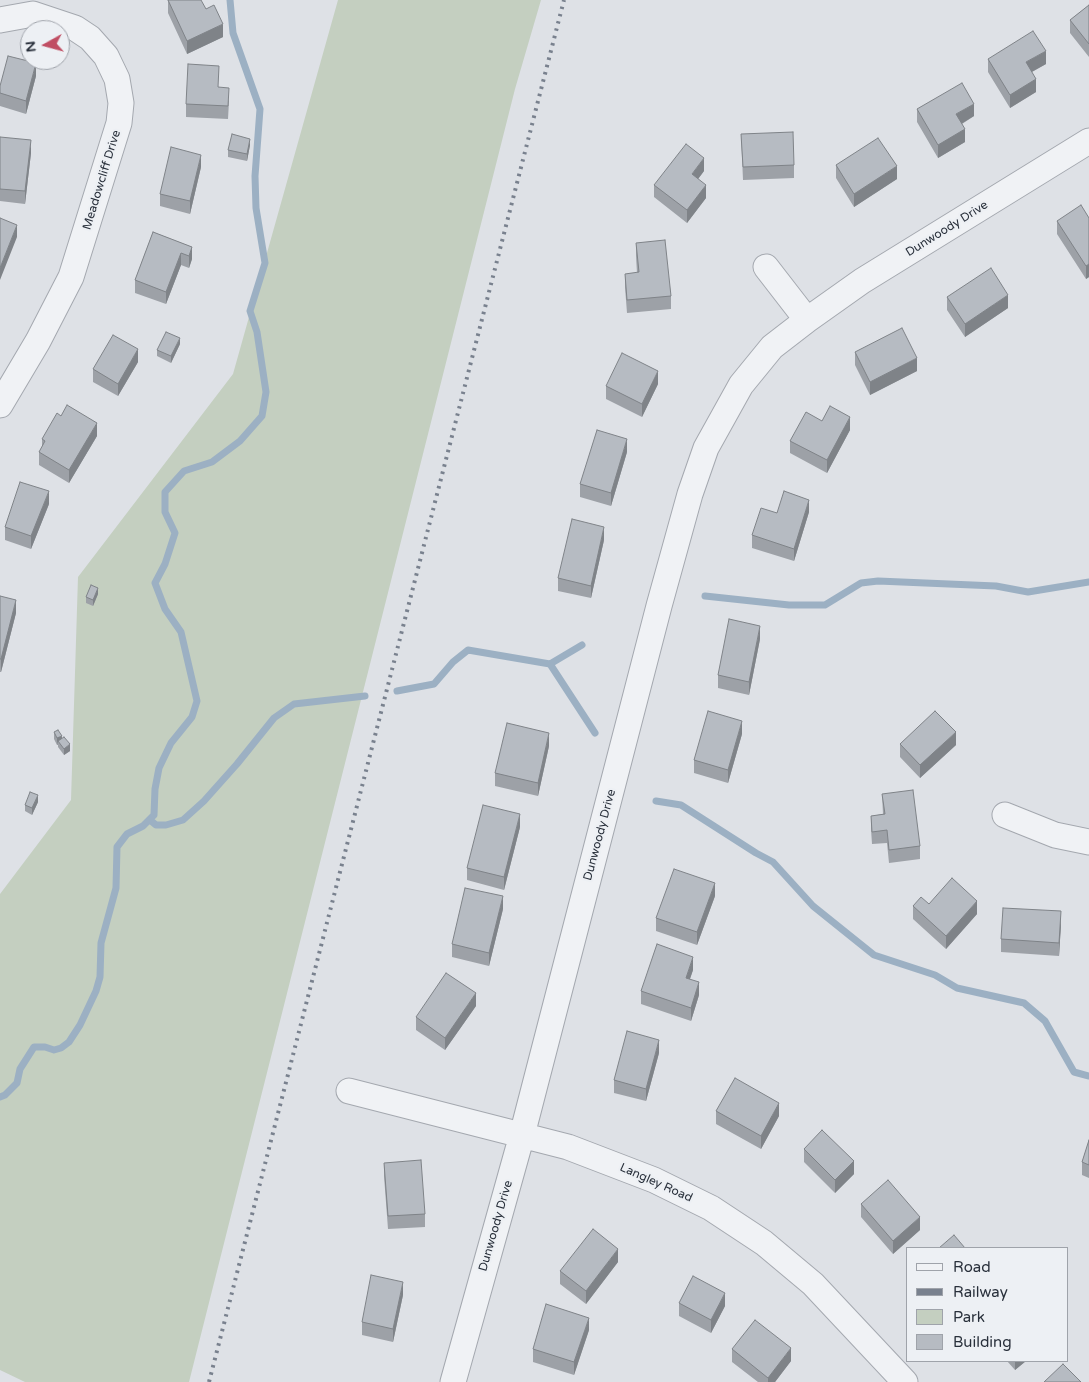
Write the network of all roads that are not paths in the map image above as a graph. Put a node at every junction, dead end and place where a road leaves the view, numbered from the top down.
1 (0, 20) edge
2 (1089, 141) edge
3 (766, 267) dead end
4 (807, 320) junction
5 (0, 405) edge
6 (1005, 815) dead end
7 (1089, 842) edge
8 (349, 1091) dead end
9 (522, 1135) junction
10 (452, 1382) edge
11 (904, 1382) edge

1 - 5 street, Meadowcliff Drive
2 - 4 street, Dunwoody Drive
3 - 4 street
4 - 9 street, Dunwoody Drive
6 - 7 street
8 - 9 street, Langley Road
9 - 10 street, Dunwoody Drive
9 - 11 street, Langley Road

